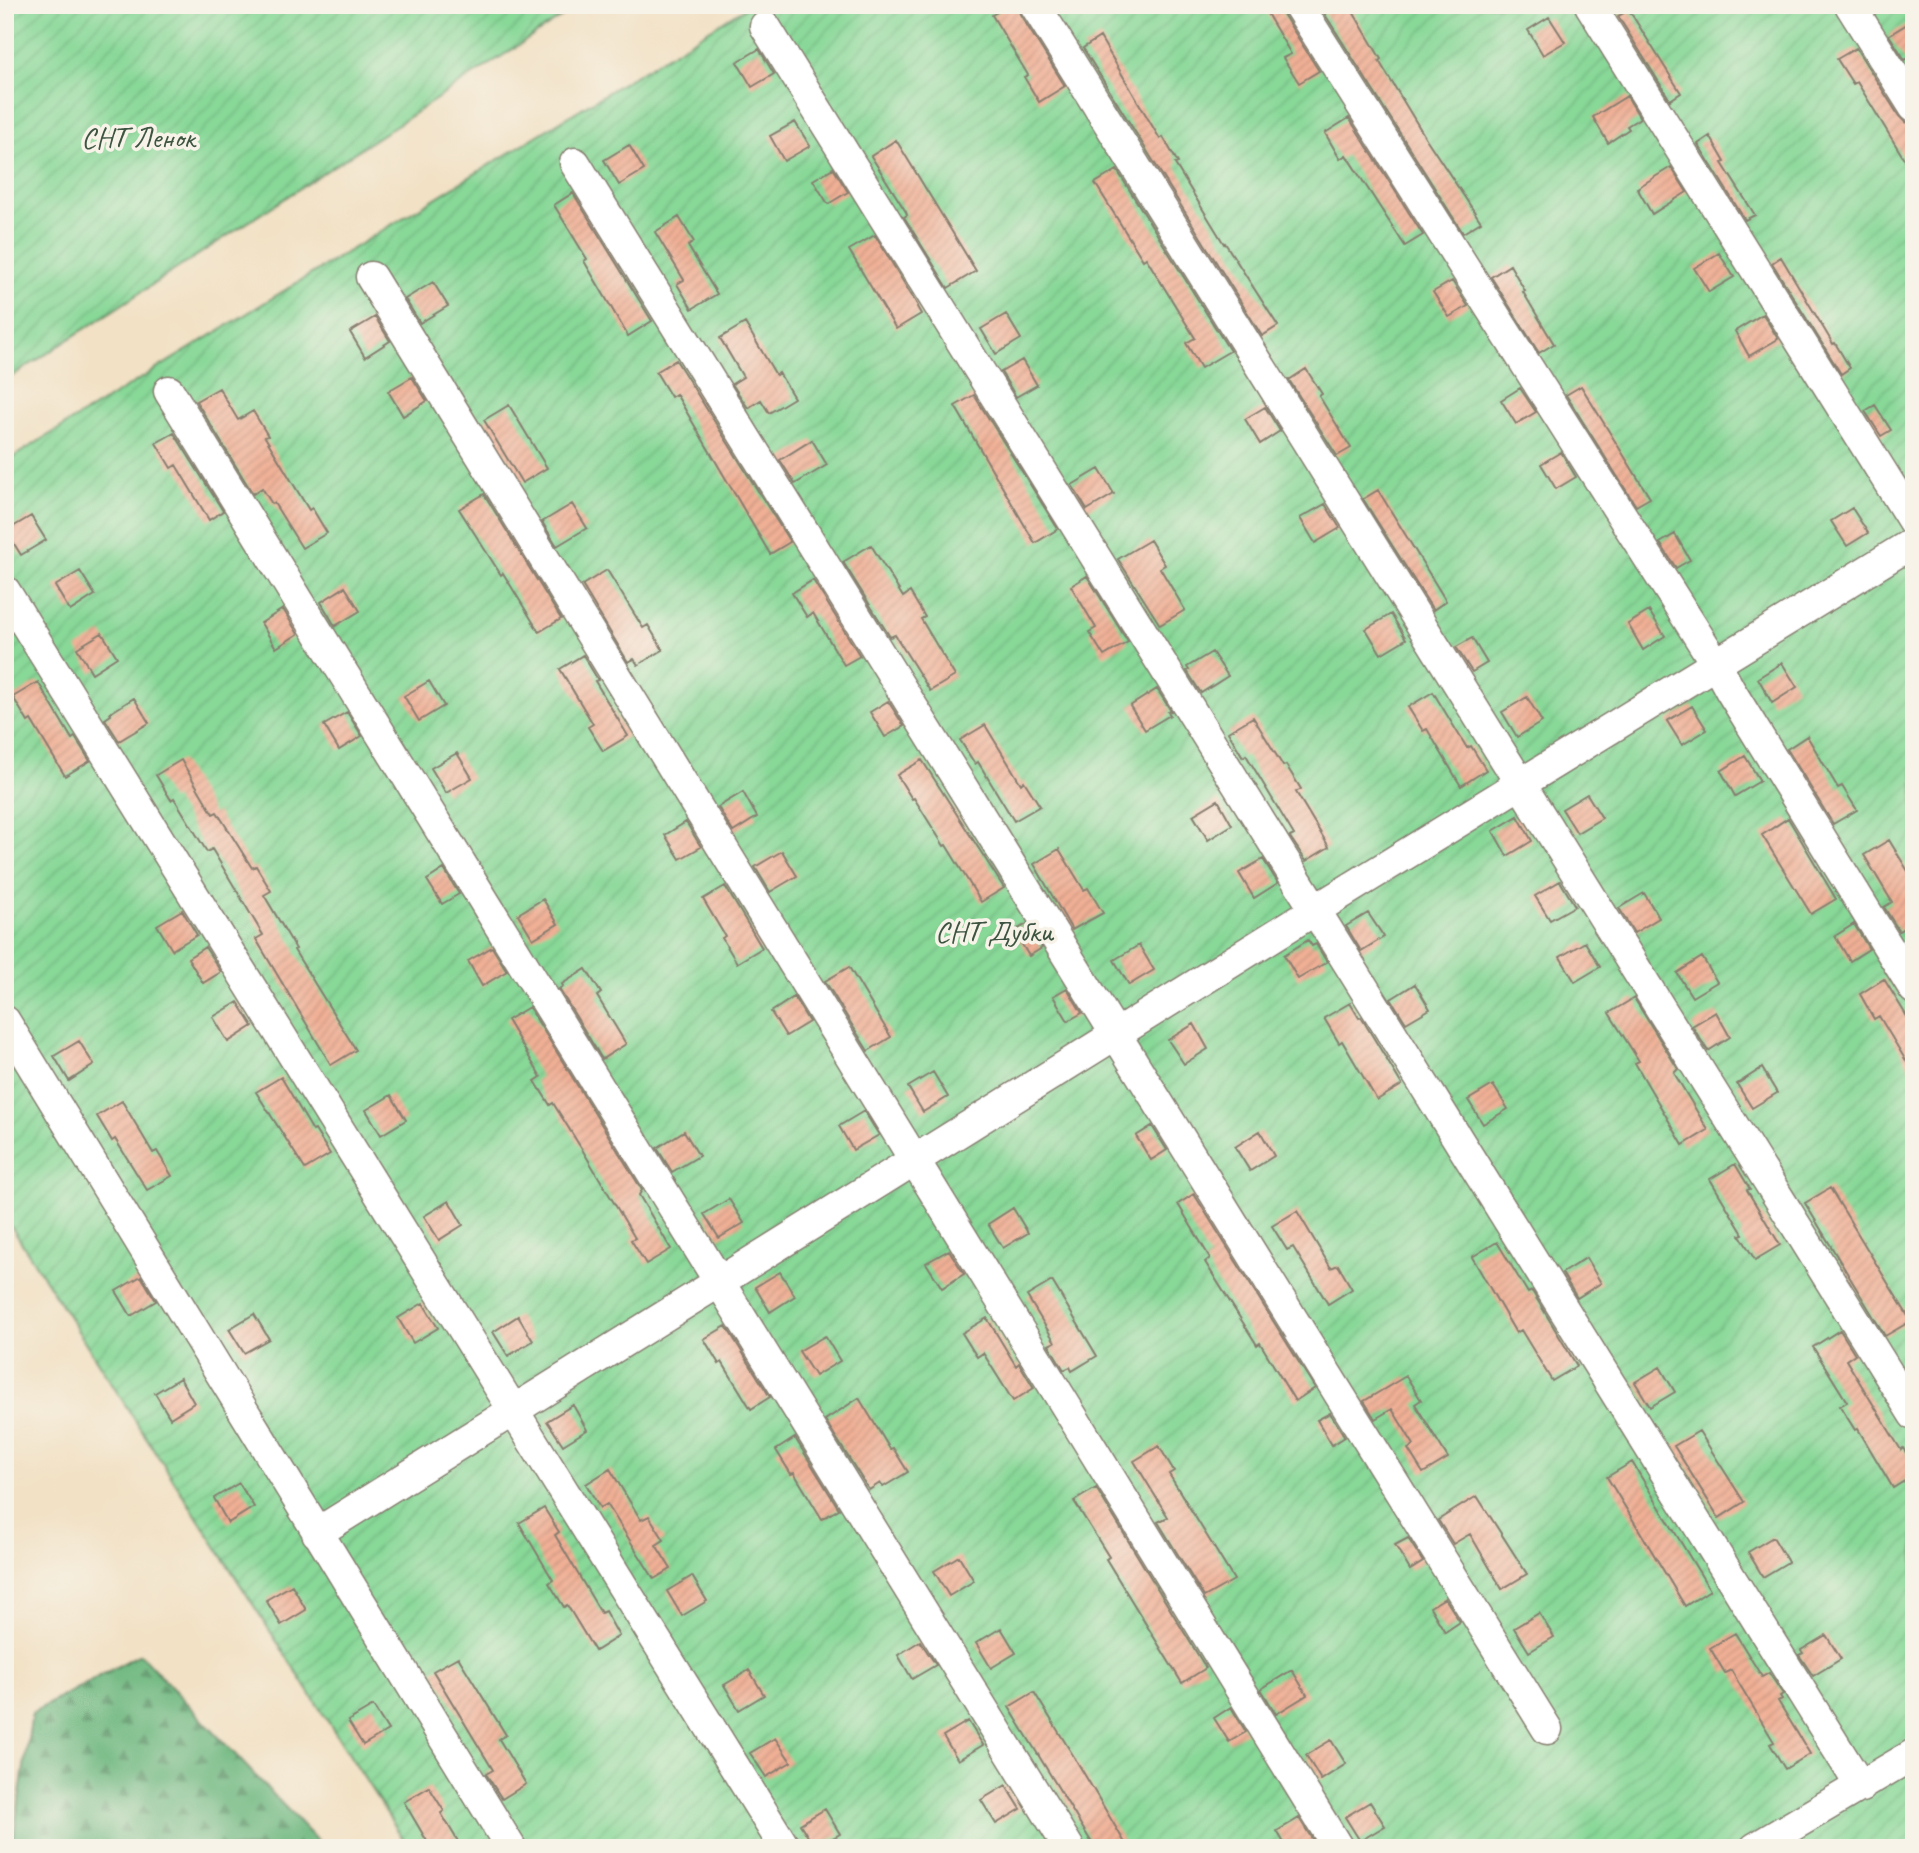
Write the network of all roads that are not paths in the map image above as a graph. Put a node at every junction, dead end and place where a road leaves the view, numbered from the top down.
1 (1035, 5) edge
2 (1298, 5) edge
3 (1590, 5) edge
4 (1850, 5) edge
5 (765, 26) dead end
6 (1914, 107) edge
7 (575, 163) dead end
8 (371, 277) dead end
9 (169, 391) dead end
10 (1914, 523) edge
11 (1914, 542) edge
12 (5, 591) edge
13 (1716, 664) junction
14 (1520, 784) junction
15 (1315, 910) junction
16 (1914, 989) edge
17 (5, 1021) edge
18 (1115, 1036) junction
19 (914, 1161) junction
20 (719, 1283) junction
21 (513, 1410) junction
22 (1914, 1415) edge
23 (317, 1533) junction
24 (1547, 1729) dead end
25 (1914, 1754) edge
26 (1861, 1787) junction
27 (511, 1848) edge
28 (785, 1848) edge
29 (1069, 1848) edge
30 (1338, 1848) edge
31 (1755, 1848) edge

1 - 14 street
2 - 13 street
3 - 10 street
4 - 6 street
5 - 15 street
7 - 18 street
8 - 19 street
9 - 20 street
11 - 13 street
12 - 21 street
13 - 14 street
13 - 16 street
14 - 15 street
14 - 22 street
15 - 18 street
15 - 26 street
17 - 23 street
18 - 19 street
18 - 24 street
19 - 20 street
19 - 30 street
20 - 21 street
20 - 29 street
21 - 23 street
21 - 28 street
23 - 27 street
25 - 26 street
26 - 31 street

